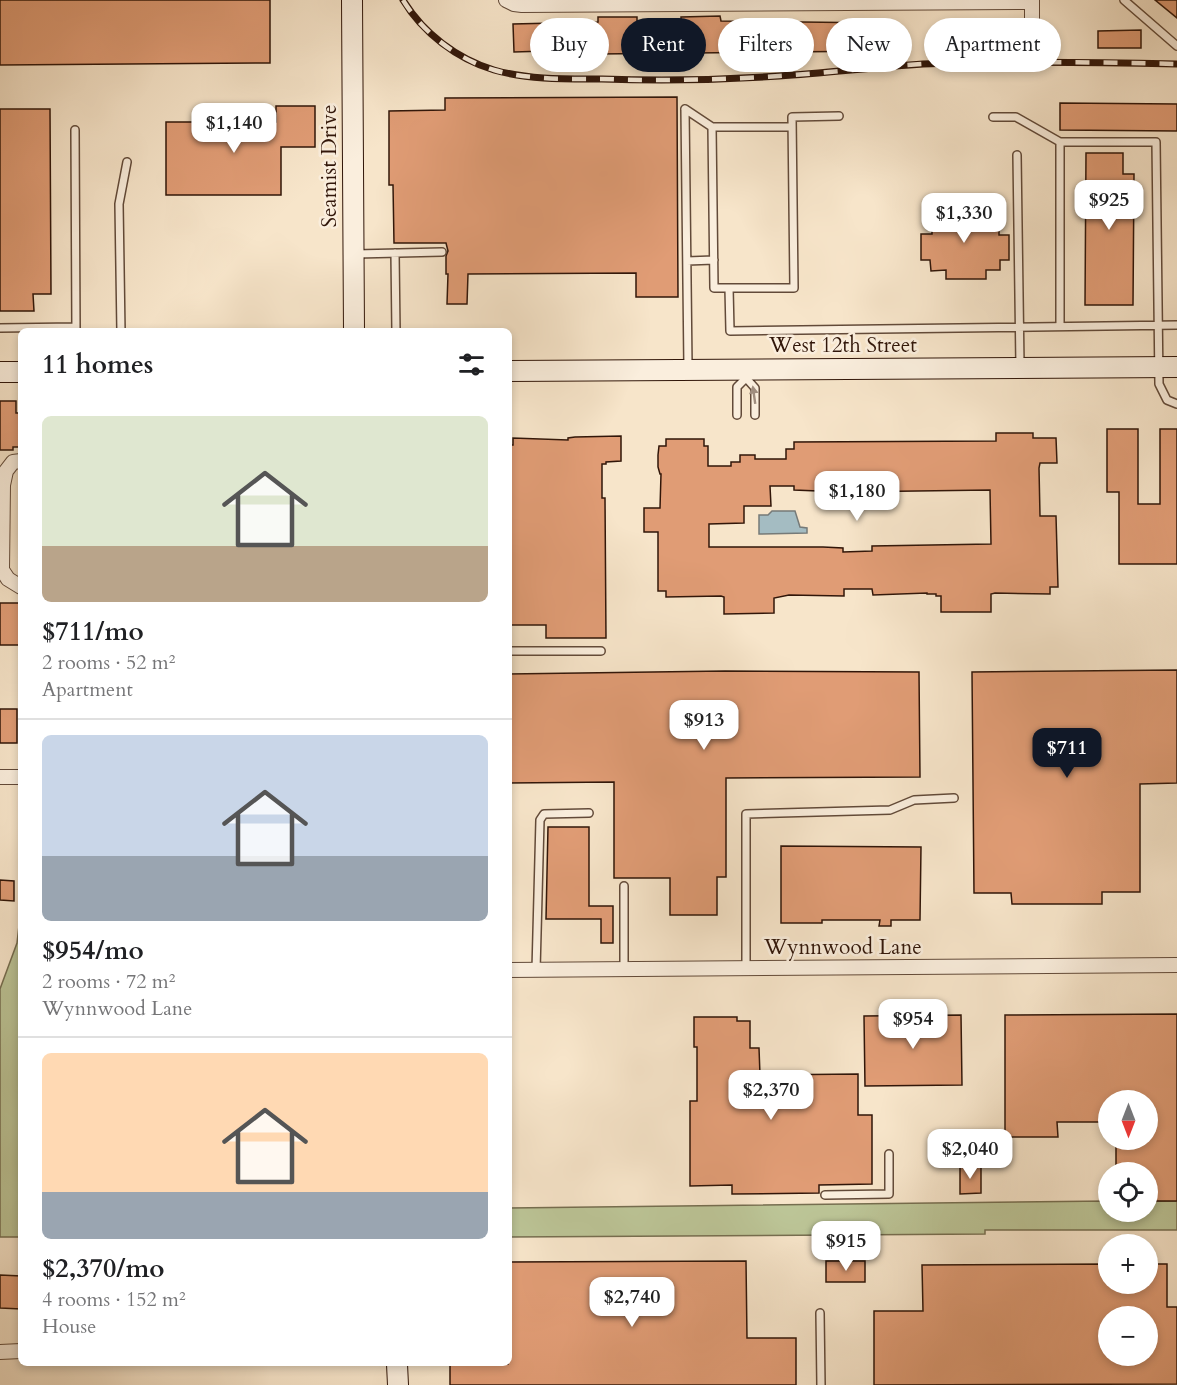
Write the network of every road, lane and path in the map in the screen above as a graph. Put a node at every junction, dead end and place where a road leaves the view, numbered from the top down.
1 (352, 0) edge
2 (506, 0) edge
3 (1124, 0) edge
4 (1032, 1) edge
5 (1032, 18) edge
6 (1177, 46) edge
7 (839, 116) dead end
8 (993, 117) dead end
9 (792, 127) junction
10 (712, 128) junction
11 (75, 130) dead end
12 (1060, 142) junction
13 (1017, 156) dead end
14 (127, 162) dead end
15 (442, 252) dead end
16 (395, 253) junction
17 (354, 254) junction
18 (714, 260) junction
19 (687, 261) junction
20 (729, 288) junction
21 (1158, 325) junction
22 (1177, 325) edge
23 (1060, 326) junction
24 (1020, 327) junction
25 (0, 328) edge
26 (18, 328) edge
27 (76, 328) edge
28 (121, 328) edge
29 (354, 328) edge
30 (396, 328) edge
31 (1168, 367) edge
32 (1020, 368) junction
33 (688, 369) junction
34 (512, 370) edge
35 (0, 372) edge
36 (18, 372) edge
37 (746, 374) junction
38 (1177, 404) edge
39 (737, 415) dead end
40 (756, 415) dead end
41 (18, 461) edge
42 (18, 585) edge
43 (512, 651) edge
44 (601, 651) dead end
45 (0, 777) edge
46 (18, 777) edge
47 (954, 798) dead end
48 (589, 813) dead end
49 (624, 886) dead end
50 (1177, 965) edge
51 (624, 969) junction
52 (746, 969) junction
53 (512, 970) edge
54 (536, 970) junction
55 (889, 1154) dead end
56 (825, 1195) dead end
57 (820, 1313) dead end
58 (18, 1351) edge
59 (0, 1352) edge
60 (398, 1366) edge
61 (398, 1385) edge
62 (821, 1385) edge

1 - 17 street, Seamist Drive
2 - 4 street
3 - 6 lane
4 - 5 street
7 - 9 lane
8 - 12 lane
9 - 10 lane
9 - 20 lane
10 - 18 lane
10 - 19 lane
11 - 27 lane
12 - 21 lane
12 - 23 lane
13 - 24 lane
14 - 28 lane
15 - 16 lane
16 - 17 lane
16 - 30 lane
17 - 29 street, Seamist Drive
18 - 19 lane
18 - 20 lane
19 - 33 lane
20 - 24 lane
21 - 22 lane
21 - 23 lane
21 - 31 lane
23 - 24 lane
24 - 32 lane
25 - 26 lane
31 - 32 street, West 12th Street
31 - 38 lane
32 - 37 street, West 12th Street
33 - 34 street, West 12th Street
33 - 37 street, West 12th Street
35 - 36 street
37 - 39 lane
40 -> 37 lane
41 - 42 street
43 - 44 lane
45 - 46 street
47 - 52 lane
48 - 54 lane
49 - 51 lane
50 - 52 street, Wynnwood Lane
51 - 52 street, Wynnwood Lane
51 - 54 street, Wynnwood Lane
53 - 54 street, Wynnwood Lane
55 - 56 lane
57 - 62 lane
58 - 59 street
60 - 61 street

